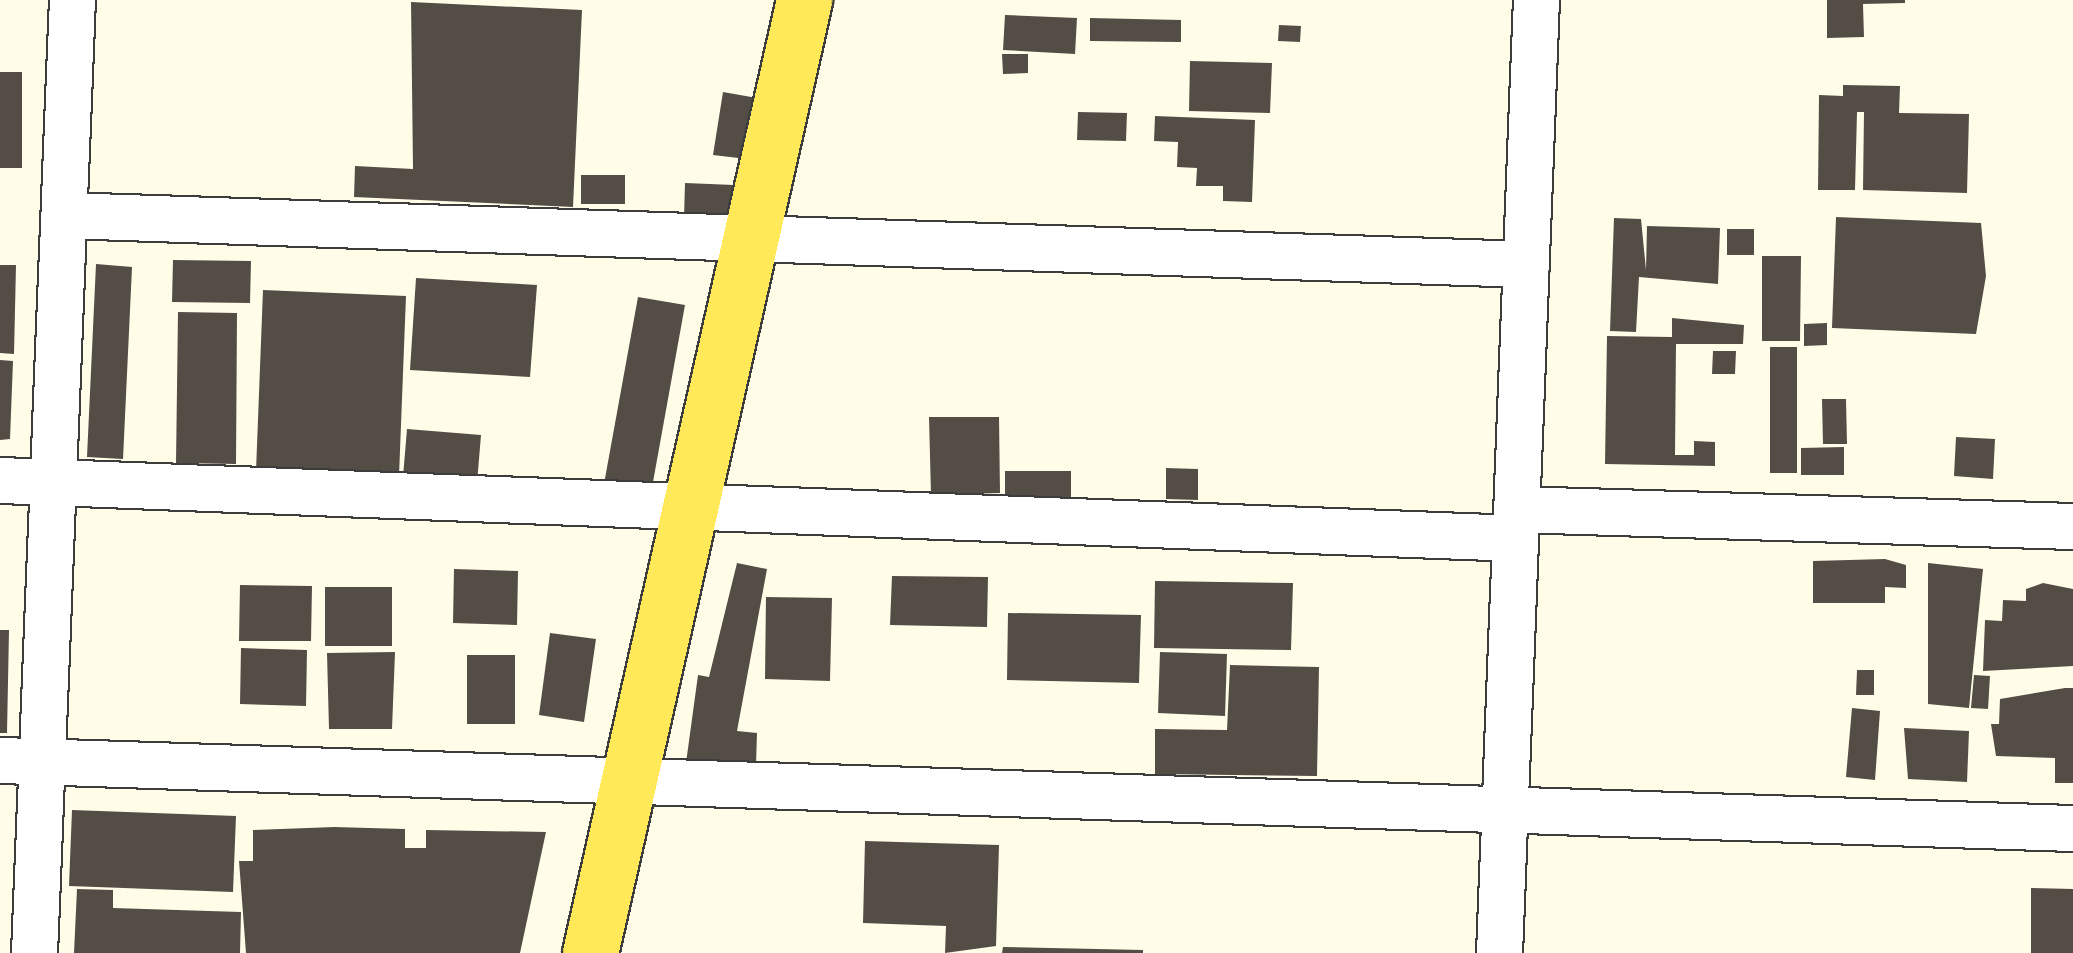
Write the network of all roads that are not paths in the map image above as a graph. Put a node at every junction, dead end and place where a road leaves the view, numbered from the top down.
1 (72, 0) edge
2 (804, 0) edge
3 (1536, 0) edge
4 (64, 215) junction
5 (750, 238) junction
6 (1526, 264) junction
7 (0, 480) edge
8 (53, 482) junction
9 (691, 506) junction
10 (1516, 523) junction
11 (2073, 526) edge
12 (21, 761) edge
13 (629, 781) junction
14 (1504, 810) junction
15 (2073, 828) edge
16 (34, 953) edge
17 (590, 953) edge
18 (1498, 953) edge

1 - 4 street
2 - 5 main road
3 - 6 street
4 - 5 street
4 - 8 street
5 - 6 street
5 - 9 main road
6 - 10 street
7 - 8 street
8 - 9 street
8 - 12 street
9 - 10 street
9 - 13 main road
10 - 11 street
10 - 14 street
12 - 13 street
12 - 16 street
13 - 14 street
13 - 17 main road
14 - 15 street
14 - 18 street

